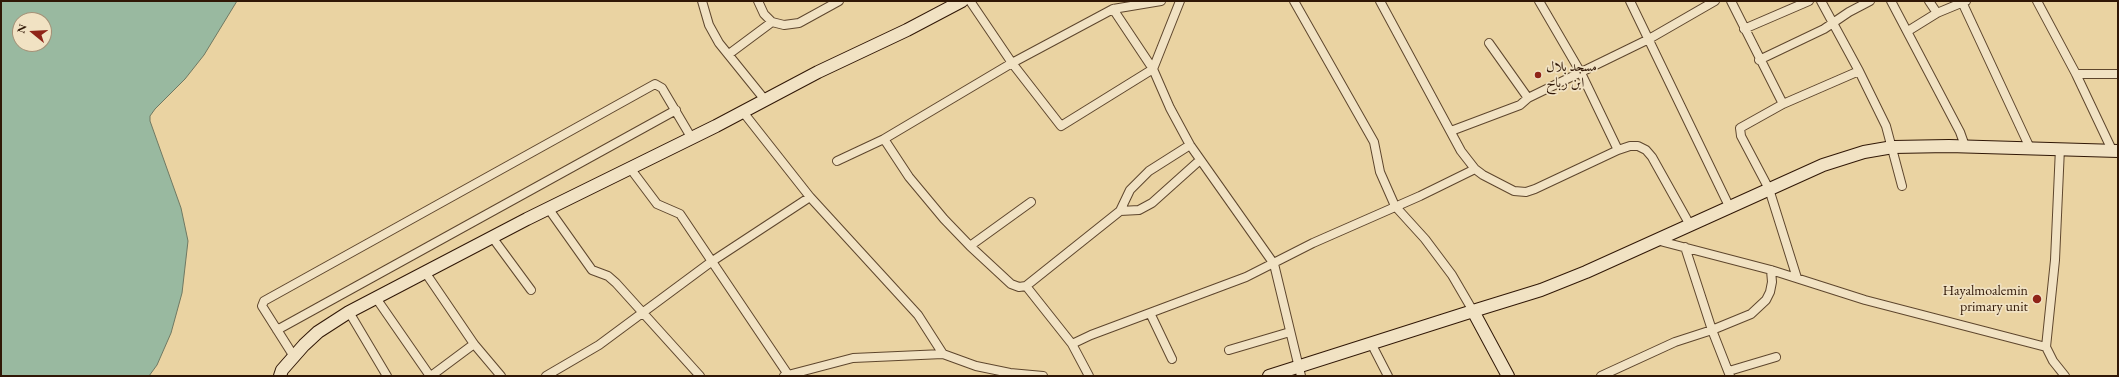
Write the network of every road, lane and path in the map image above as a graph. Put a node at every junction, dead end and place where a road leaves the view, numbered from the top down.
1 (702, 1) edge
2 (758, 1) edge
3 (839, 1) edge
4 (962, 1) edge
5 (970, 1) edge
6 (1161, 1) edge
7 (1180, 1) edge
8 (1294, 1) edge
9 (1380, 1) edge
10 (1539, 1) edge
11 (1630, 1) edge
12 (1715, 1) edge
13 (1731, 1) edge
14 (1809, 1) edge
15 (1821, 1) edge
16 (1870, 1) edge
17 (1892, 1) edge
18 (1929, 1) edge
19 (2037, 1) edge
20 (1964, 2) edge
21 (1113, 9) junction
22 (1937, 13) junction
23 (772, 22) junction
24 (1833, 23) junction
25 (1744, 29) junction
26 (1908, 31) junction
27 (1649, 39) junction
28 (1489, 43) dead end
29 (729, 54) junction
30 (1759, 60) junction
31 (1012, 64) junction
32 (1153, 69) junction
33 (1859, 71) junction
34 (1581, 72) junction
35 (2076, 74) junction
36 (2118, 74) edge
37 (1528, 98) junction
38 (765, 100) junction
39 (1783, 104) junction
40 (676, 110) junction
41 (743, 112) junction
42 (1451, 131) junction
43 (691, 137) junction
44 (884, 140) junction
45 (1190, 145) junction
46 (1965, 146) junction
47 (1893, 147) junction
48 (2030, 148) junction
49 (2060, 148) junction
50 (1618, 150) junction
51 (2115, 150) edge
52 (1200, 160) junction
53 (837, 161) dead end
54 (630, 168) junction
55 (1475, 169) junction
56 (1902, 186) dead end
57 (1768, 189) junction
58 (810, 197) junction
59 (1031, 202) dead end
60 (1395, 206) junction
61 (1729, 206) junction
62 (548, 208) junction
63 (1120, 211) junction
64 (1690, 224) junction
65 (492, 237) junction
66 (1656, 240) junction
67 (970, 246) junction
68 (1685, 247) junction
69 (710, 262) junction
70 (1274, 264) junction
71 (1771, 270) junction
72 (425, 272) junction
73 (1797, 278) junction
74 (1026, 286) junction
75 (531, 290) dead end
76 (376, 298) junction
77 (1473, 311) junction
78 (349, 312) junction
79 (644, 312) junction
80 (1150, 313) junction
81 (277, 330) junction
82 (1712, 330) junction
83 (1290, 332) junction
84 (1371, 343) junction
85 (474, 344) junction
86 (1072, 344) junction
87 (2046, 347) junction
88 (1229, 350) dead end
89 (943, 354) junction
90 (293, 355) junction
91 (1776, 357) dead end
92 (1172, 359) dead end
93 (1300, 371) edge
94 (1730, 374) edge
95 (280, 376) edge
96 (387, 376) edge
97 (430, 376) edge
98 (502, 376) edge
99 (546, 376) edge
100 (700, 376) edge
101 (787, 376) edge
102 (1043, 376) edge
103 (1089, 376) edge
104 (1269, 376) edge
105 (1388, 376) edge
106 (1508, 376) edge
107 (1601, 376) edge
108 (2065, 376) edge

1 - 29 street
2 - 23 street
3 - 23 street
4 - 38 street
5 - 31 street
6 - 21 street
7 - 32 street
8 - 60 street
9 - 42 street
10 - 34 street
11 - 27 street
12 - 27 street
13 - 25 street
14 - 25 street
15 - 24 street
16 - 24 street
17 - 26 street
18 - 22 street
19 - 35 street
20 - 22 street
20 - 48 street
21 - 31 street
21 - 32 street
22 - 26 street
23 - 29 street
24 - 30 street
24 - 33 street
25 - 30 street
26 - 46 street
27 - 34 street
27 - 61 street
28 - 37 street
29 - 38 street
30 - 39 street
31 - 32 street
31 - 44 street
32 - 45 street
33 - 39 street
33 - 47 street
34 - 37 street
34 - 50 street
35 - 36 street
35 - 51 street
37 - 42 street
38 - 41 street
39 - 57 street
40 - 43 street
40 - 81 street
40 - 81 street
41 - 43 street
41 - 58 street
42 - 55 street
43 - 54 street
44 - 53 street
44 - 67 street
45 - 52 street
45 - 63 street
46 - 47 street
46 - 48 street
47 - 56 street
47 - 57 street
48 - 49 street
49 - 51 street
49 - 87 street
50 - 55 street
50 - 64 street
52 - 63 street
52 - 70 street
54 - 62 street
54 - 69 street
55 - 60 street
57 - 61 street
57 - 73 street
58 - 69 street
58 - 89 street
59 - 67 street
60 - 70 street
60 - 77 street
61 - 64 street
62 - 65 street
62 - 79 street
63 - 74 street
64 - 66 street
65 - 72 street
65 - 75 street
66 - 68 street
66 - 77 street
67 - 74 street
68 - 71 street
68 - 82 street
69 - 79 street
69 - 101 street
70 - 80 street
70 - 83 street
71 - 73 street
71 - 82 street
72 - 76 street
72 - 85 street
73 - 87 street
74 - 86 street
76 - 78 street
76 - 97 street
77 - 84 street
77 - 106 street
78 - 90 street
78 - 96 street
79 - 99 street
79 - 100 street
80 - 86 street
80 - 92 street
81 - 90 street
82 - 94 street
82 - 107 street
83 - 88 street
83 - 93 street
84 - 93 street
84 - 105 street
85 - 97 street
85 - 98 street
86 - 103 street
87 - 108 street
89 - 101 street
89 - 102 street
90 - 95 street
91 - 94 street
93 - 104 street

